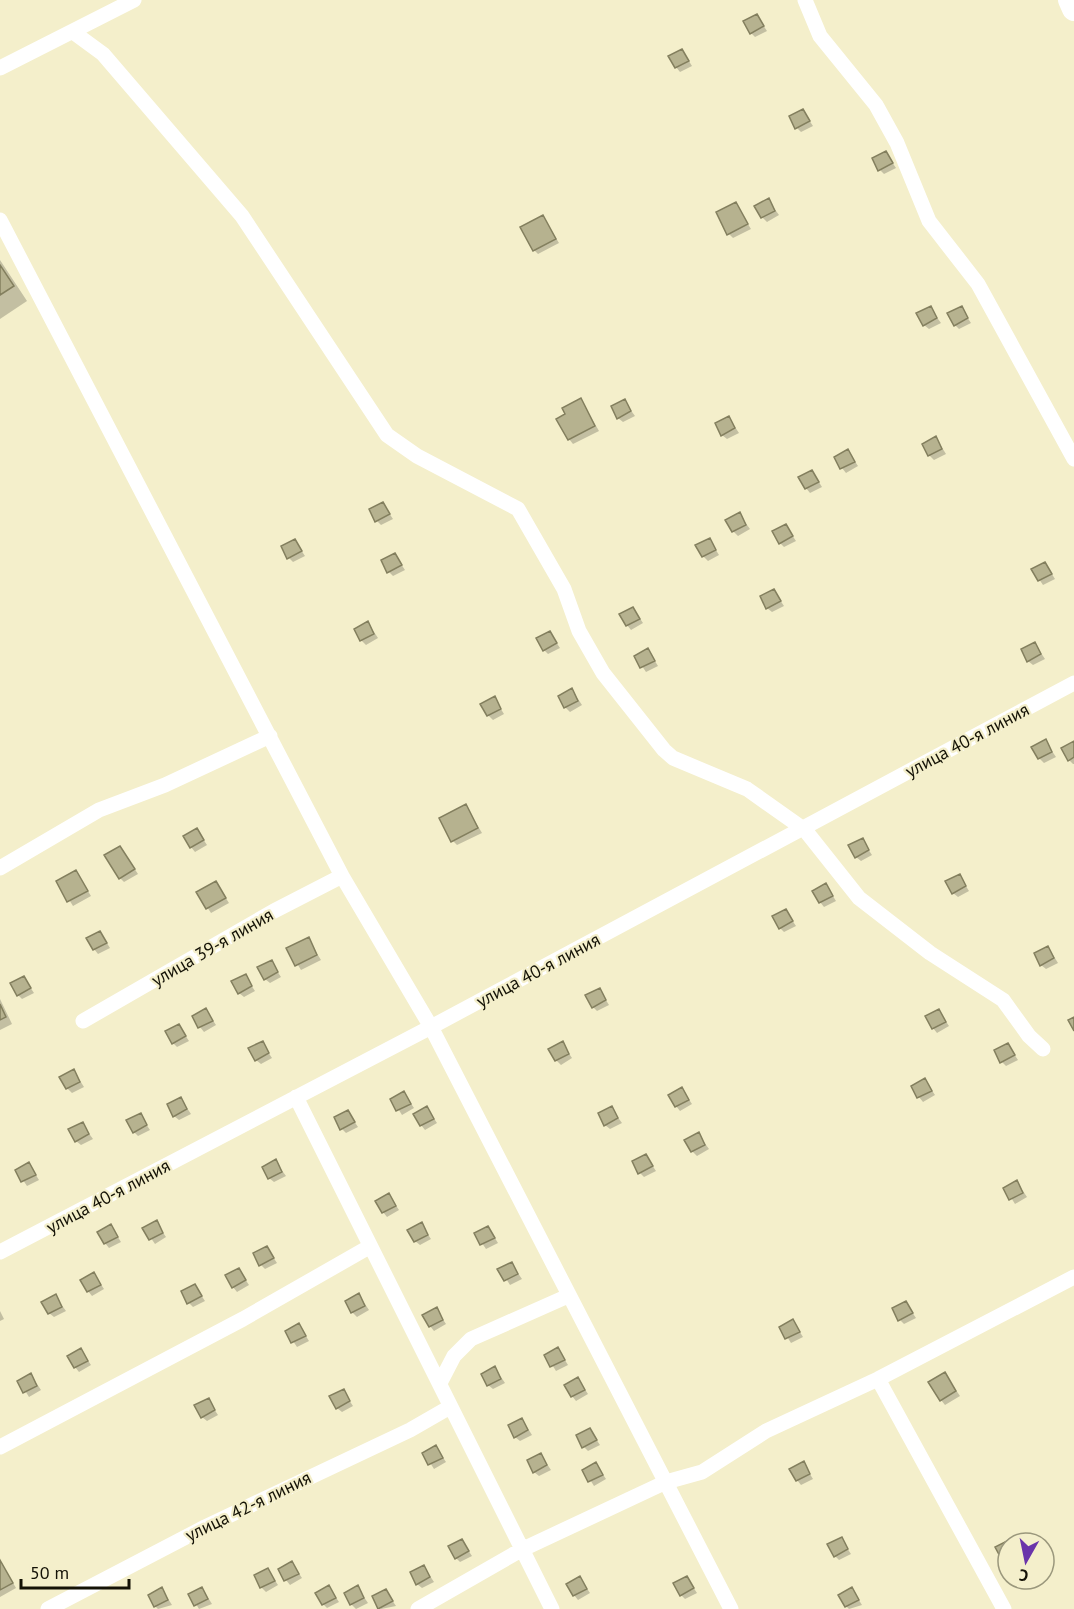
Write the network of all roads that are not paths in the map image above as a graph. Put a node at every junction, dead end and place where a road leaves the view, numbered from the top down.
1 (134, 0) edge
2 (805, 0) edge
3 (1070, 0) edge
4 (1074, 9) edge
5 (74, 32) junction
6 (0, 68) edge
7 (0, 220) edge
8 (1074, 459) edge
9 (1074, 682) edge
10 (270, 736) junction
11 (802, 828) junction
12 (0, 868) edge
13 (342, 876) junction
14 (83, 1021) dead end
15 (431, 1027) junction
16 (1043, 1049) dead end
17 (296, 1097) junction
18 (369, 1246) junction
19 (0, 1252) edge
20 (1074, 1277) edge
21 (568, 1296) junction
22 (878, 1379) junction
23 (440, 1383) junction
24 (450, 1407) junction
25 (0, 1447) edge
26 (666, 1482) junction
27 (521, 1550) junction
28 (48, 1609) edge
29 (418, 1609) edge
30 (552, 1609) edge
31 (731, 1609) edge
32 (1004, 1609) edge

1 - 5 street
2 - 8 street
3 - 4 main road
5 - 6 street
5 - 11 street
7 - 10 street
9 - 11 street, улица 40-я линия
10 - 12 street
10 - 13 street
11 - 15 street, улица 40-я линия
11 - 16 street
13 - 14 street, улица 39-я линия
13 - 15 street
15 - 17 street, улица 40-я линия
15 - 21 street
17 - 18 street
17 - 19 street, улица 40-я линия
18 - 23 street
18 - 25 street
20 - 22 street
21 - 23 street
21 - 26 street
22 - 26 street
22 - 32 street
23 - 24 street
24 - 27 street
24 - 28 street, улица 42-я линия
26 - 27 street
26 - 31 street
27 - 29 street
27 - 30 street

